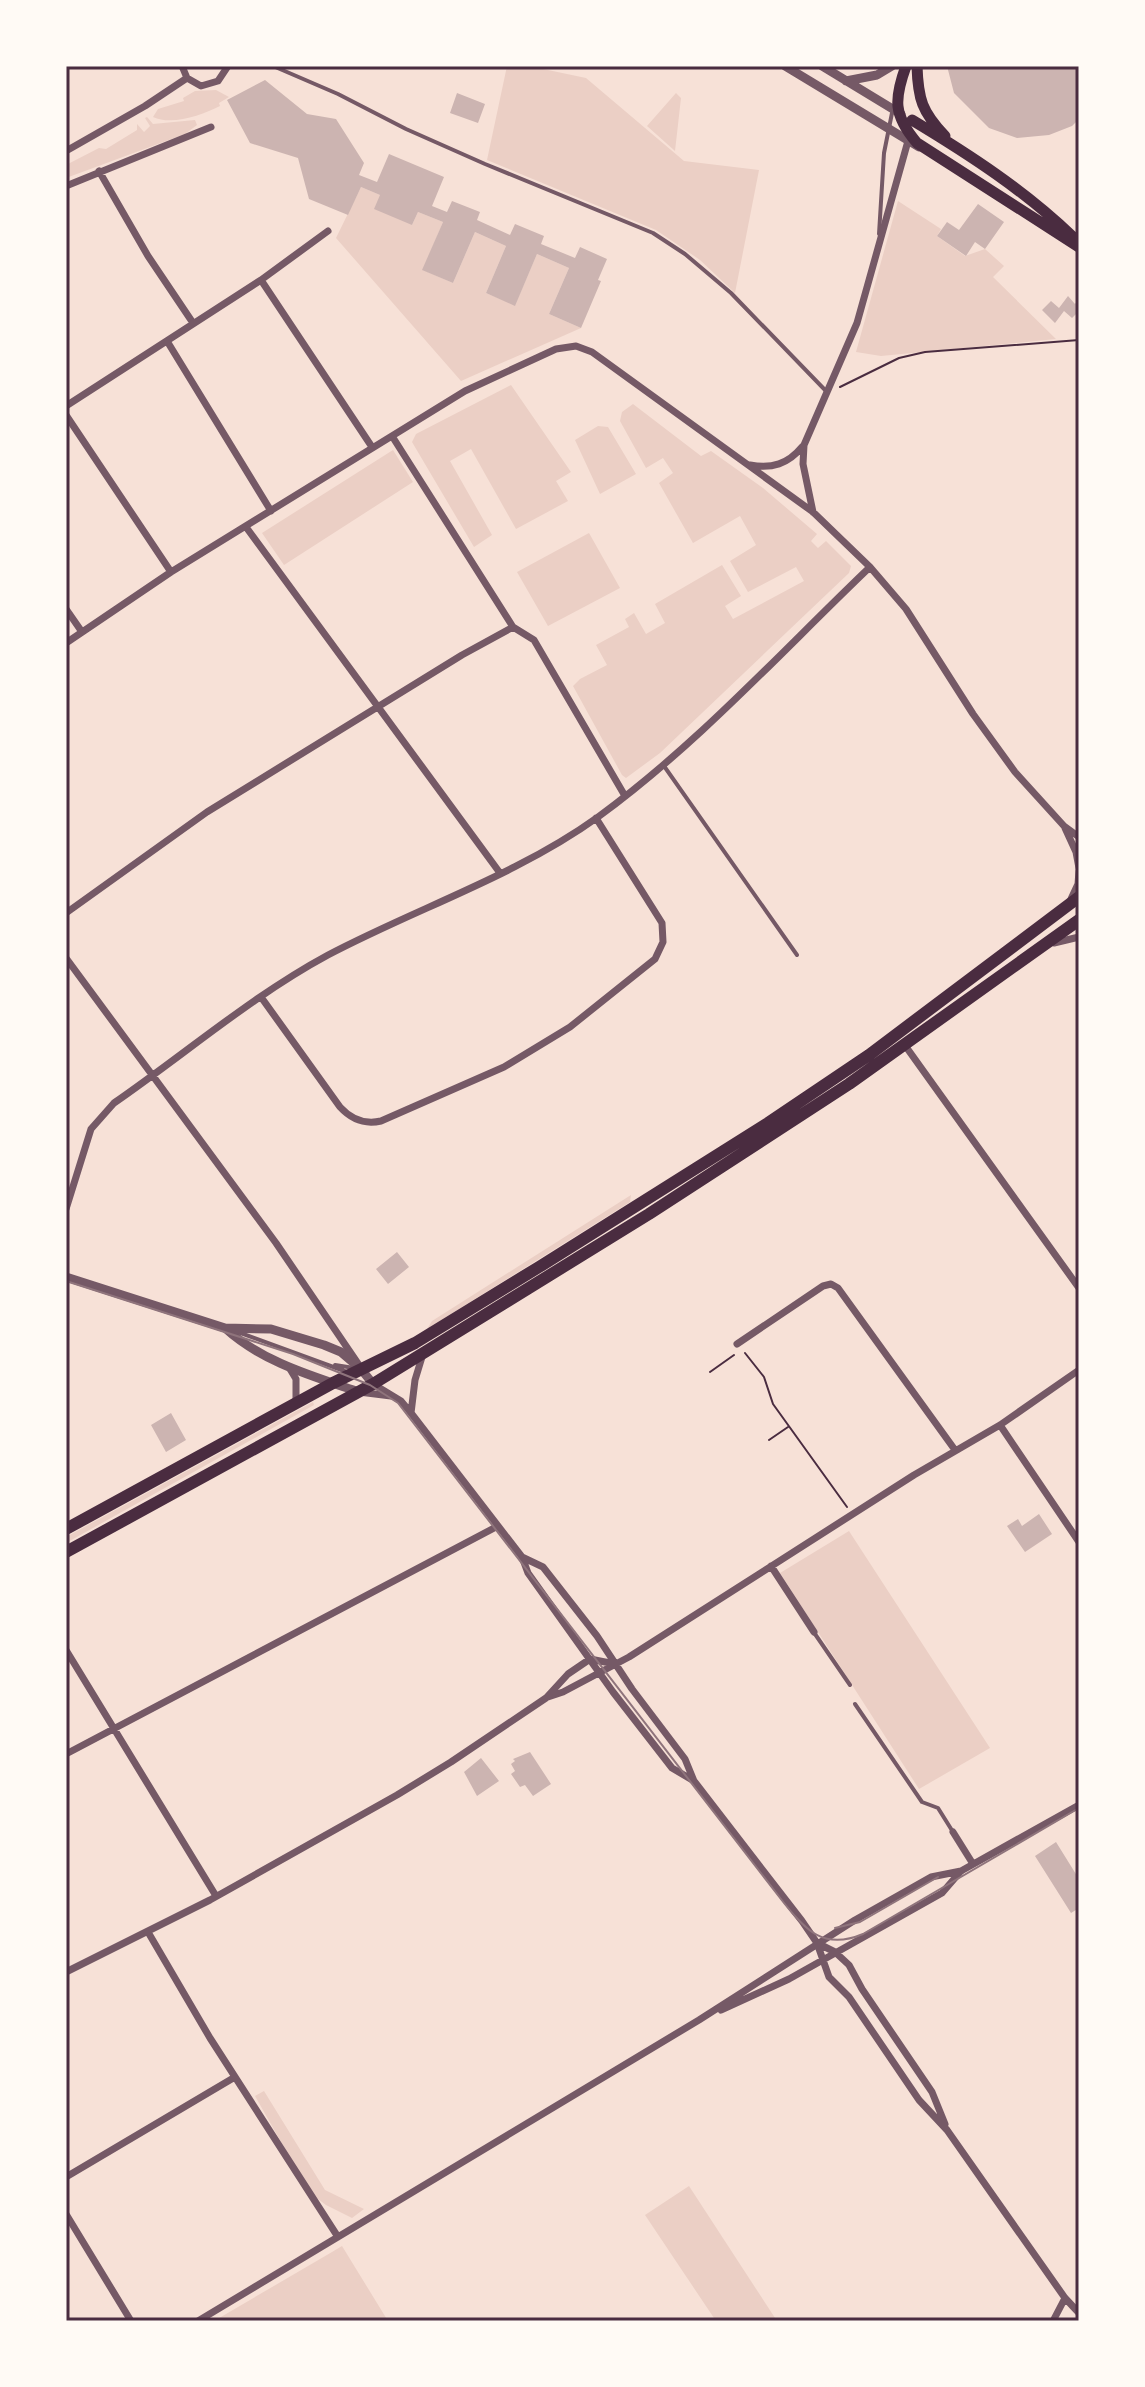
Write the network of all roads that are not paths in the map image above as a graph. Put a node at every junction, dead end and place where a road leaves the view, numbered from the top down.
1 (182, 66) edge
2 (228, 66) edge
3 (273, 66) edge
4 (785, 66) edge
5 (822, 66) edge
6 (892, 66) edge
7 (906, 66) edge
8 (917, 66) edge
9 (187, 78) junction
10 (846, 81) junction
11 (918, 95) junction
12 (895, 111) junction
13 (912, 120) junction
14 (211, 127) dead end
15 (887, 130) junction
16 (908, 137) junction
17 (954, 145) junction
18 (66, 151) edge
19 (99, 171) junction
20 (66, 186) edge
21 (328, 231) dead end
22 (1079, 245) edge
23 (877, 250) junction
24 (261, 280) junction
25 (193, 323) junction
26 (167, 341) junction
27 (828, 392) junction
28 (66, 406) edge
29 (66, 415) edge
30 (392, 436) junction
31 (804, 445) junction
32 (372, 447) junction
33 (747, 465) junction
34 (271, 511) junction
35 (813, 512) junction
36 (246, 527) junction
37 (870, 567) junction
38 (171, 572) junction
39 (66, 609) edge
40 (513, 627) junction
41 (82, 632) junction
42 (66, 643) edge
43 (380, 706) junction
44 (664, 766) junction
45 (625, 796) junction
46 (596, 818) junction
47 (1064, 826) junction
48 (1079, 837) edge
49 (1079, 849) edge
50 (1079, 870) edge
51 (500, 873) junction
52 (1076, 901) edge
53 (66, 913) edge
54 (1079, 920) edge
55 (1079, 937) edge
56 (1040, 947) junction
57 (797, 955) dead end
58 (66, 958) edge
59 (261, 997) junction
60 (904, 1044) junction
61 (152, 1077) junction
62 (66, 1209) edge
63 (66, 1277) edge
64 (1079, 1288) edge
65 (225, 1328) junction
66 (737, 1344) dead end
67 (423, 1353) junction
68 (328, 1365) junction
69 (289, 1367) junction
70 (1079, 1370) edge
71 (356, 1372) junction
72 (333, 1383) junction
73 (373, 1384) junction
74 (359, 1392) junction
75 (393, 1396) junction
76 (296, 1404) junction
77 (411, 1413) junction
78 (1000, 1425) junction
79 (955, 1450) junction
80 (498, 1526) junction
81 (66, 1529) edge
82 (1079, 1542) edge
83 (66, 1552) edge
84 (522, 1557) junction
85 (771, 1566) junction
86 (814, 1632) joint
87 (66, 1650) edge
88 (590, 1659) junction
89 (615, 1664) junction
90 (600, 1673) junction
91 (850, 1685) dead end
92 (546, 1698) junction
93 (855, 1704) dead end
94 (113, 1728) junction
95 (66, 1754) edge
96 (694, 1781) junction
97 (1079, 1805) edge
98 (953, 1832) joint
99 (973, 1864) junction
100 (961, 1871) junction
101 (216, 1896) junction
102 (148, 1932) junction
103 (817, 1943) junction
104 (835, 1952) junction
105 (822, 1959) junction
106 (66, 1972) edge
107 (699, 2020) junction
108 (235, 2077) junction
109 (947, 2130) junction
110 (66, 2177) edge
111 (66, 2214) edge
112 (338, 2237) junction
113 (1065, 2298) junction
114 (1079, 2313) edge
115 (131, 2321) edge
116 (198, 2321) edge
117 (1053, 2321) edge

1 - 9 street
2 - 9 street
3 - 27 lane
4 - 15 street
5 - 10 street
6 - 10 street
7 - 12 main road
8 - 11 main road
9 - 18 street
10 - 12 street
11 - 13 main road
11 - 17 main road
12 - 13 street
12 - 15 lane
12 - 16 main road
13 - 16 main road
13 - 17 main road
14 - 19 street
15 - 16 street
15 - 23 lane
16 - 22 main road
16 - 23 street
17 - 22 main road
19 - 20 street
19 - 25 street
21 - 24 street
23 - 27 street
24 - 25 street
24 - 32 street
25 - 26 street
26 - 28 street
26 - 34 street
27 - 31 street
29 - 38 street
30 - 32 street
30 - 33 street
30 - 40 street
31 - 33 street
31 - 35 street
32 - 34 street
33 - 35 street
34 - 36 street
35 - 37 street
36 - 38 street
36 - 43 street
37 - 44 street
37 - 47 street
38 - 41 street
39 - 41 street
40 - 43 street
40 - 45 street
41 - 42 street
43 - 51 street
43 - 53 street
44 - 45 street
44 - 57 lane
45 - 46 street
46 - 51 street
46 - 59 street
47 - 48 street
47 - 49 lane
47 - 50 street
50 - 52 street
51 - 59 street
52 - 71 main road
54 - 56 main road
55 - 56 street
56 - 60 main road
58 - 61 street
59 - 61 street
60 - 64 street
60 - 67 main road
61 - 62 street
61 - 71 street
63 - 65 street
65 - 68 lane
65 - 69 street
65 - 71 street
66 - 79 street
67 - 73 main road
67 - 77 street
68 - 71 lane
68 - 71 lane
69 - 72 street
69 - 76 street
70 - 78 street
71 - 72 main road
71 - 73 street
72 - 74 street
72 - 76 main road
73 - 74 main road
73 - 75 street
74 - 75 street
74 - 83 main road
75 - 77 street
76 - 81 main road
77 - 80 street
78 - 79 street
78 - 82 street
79 - 85 street
80 - 84 street
80 - 94 street
84 - 88 street
84 - 89 street
85 - 86 street
85 - 89 street
86 - 91 lane
87 - 94 street
88 - 89 street
88 - 90 street
88 - 92 street
89 - 90 street
89 - 96 street
90 - 92 street
90 - 96 street
92 - 101 street
93 - 98 lane
94 - 95 street
94 - 101 street
96 - 103 street
97 - 99 street
98 - 99 street
99 - 100 street
100 - 103 street
100 - 104 street
101 - 102 street
102 - 106 street
102 - 108 street
103 - 104 street
103 - 105 street
103 - 107 street
104 - 105 street
104 - 109 street
105 - 107 street
105 - 109 street
107 - 112 street
108 - 110 street
108 - 112 street
109 - 113 street
111 - 115 street
112 - 116 street
113 - 114 street
113 - 117 street

